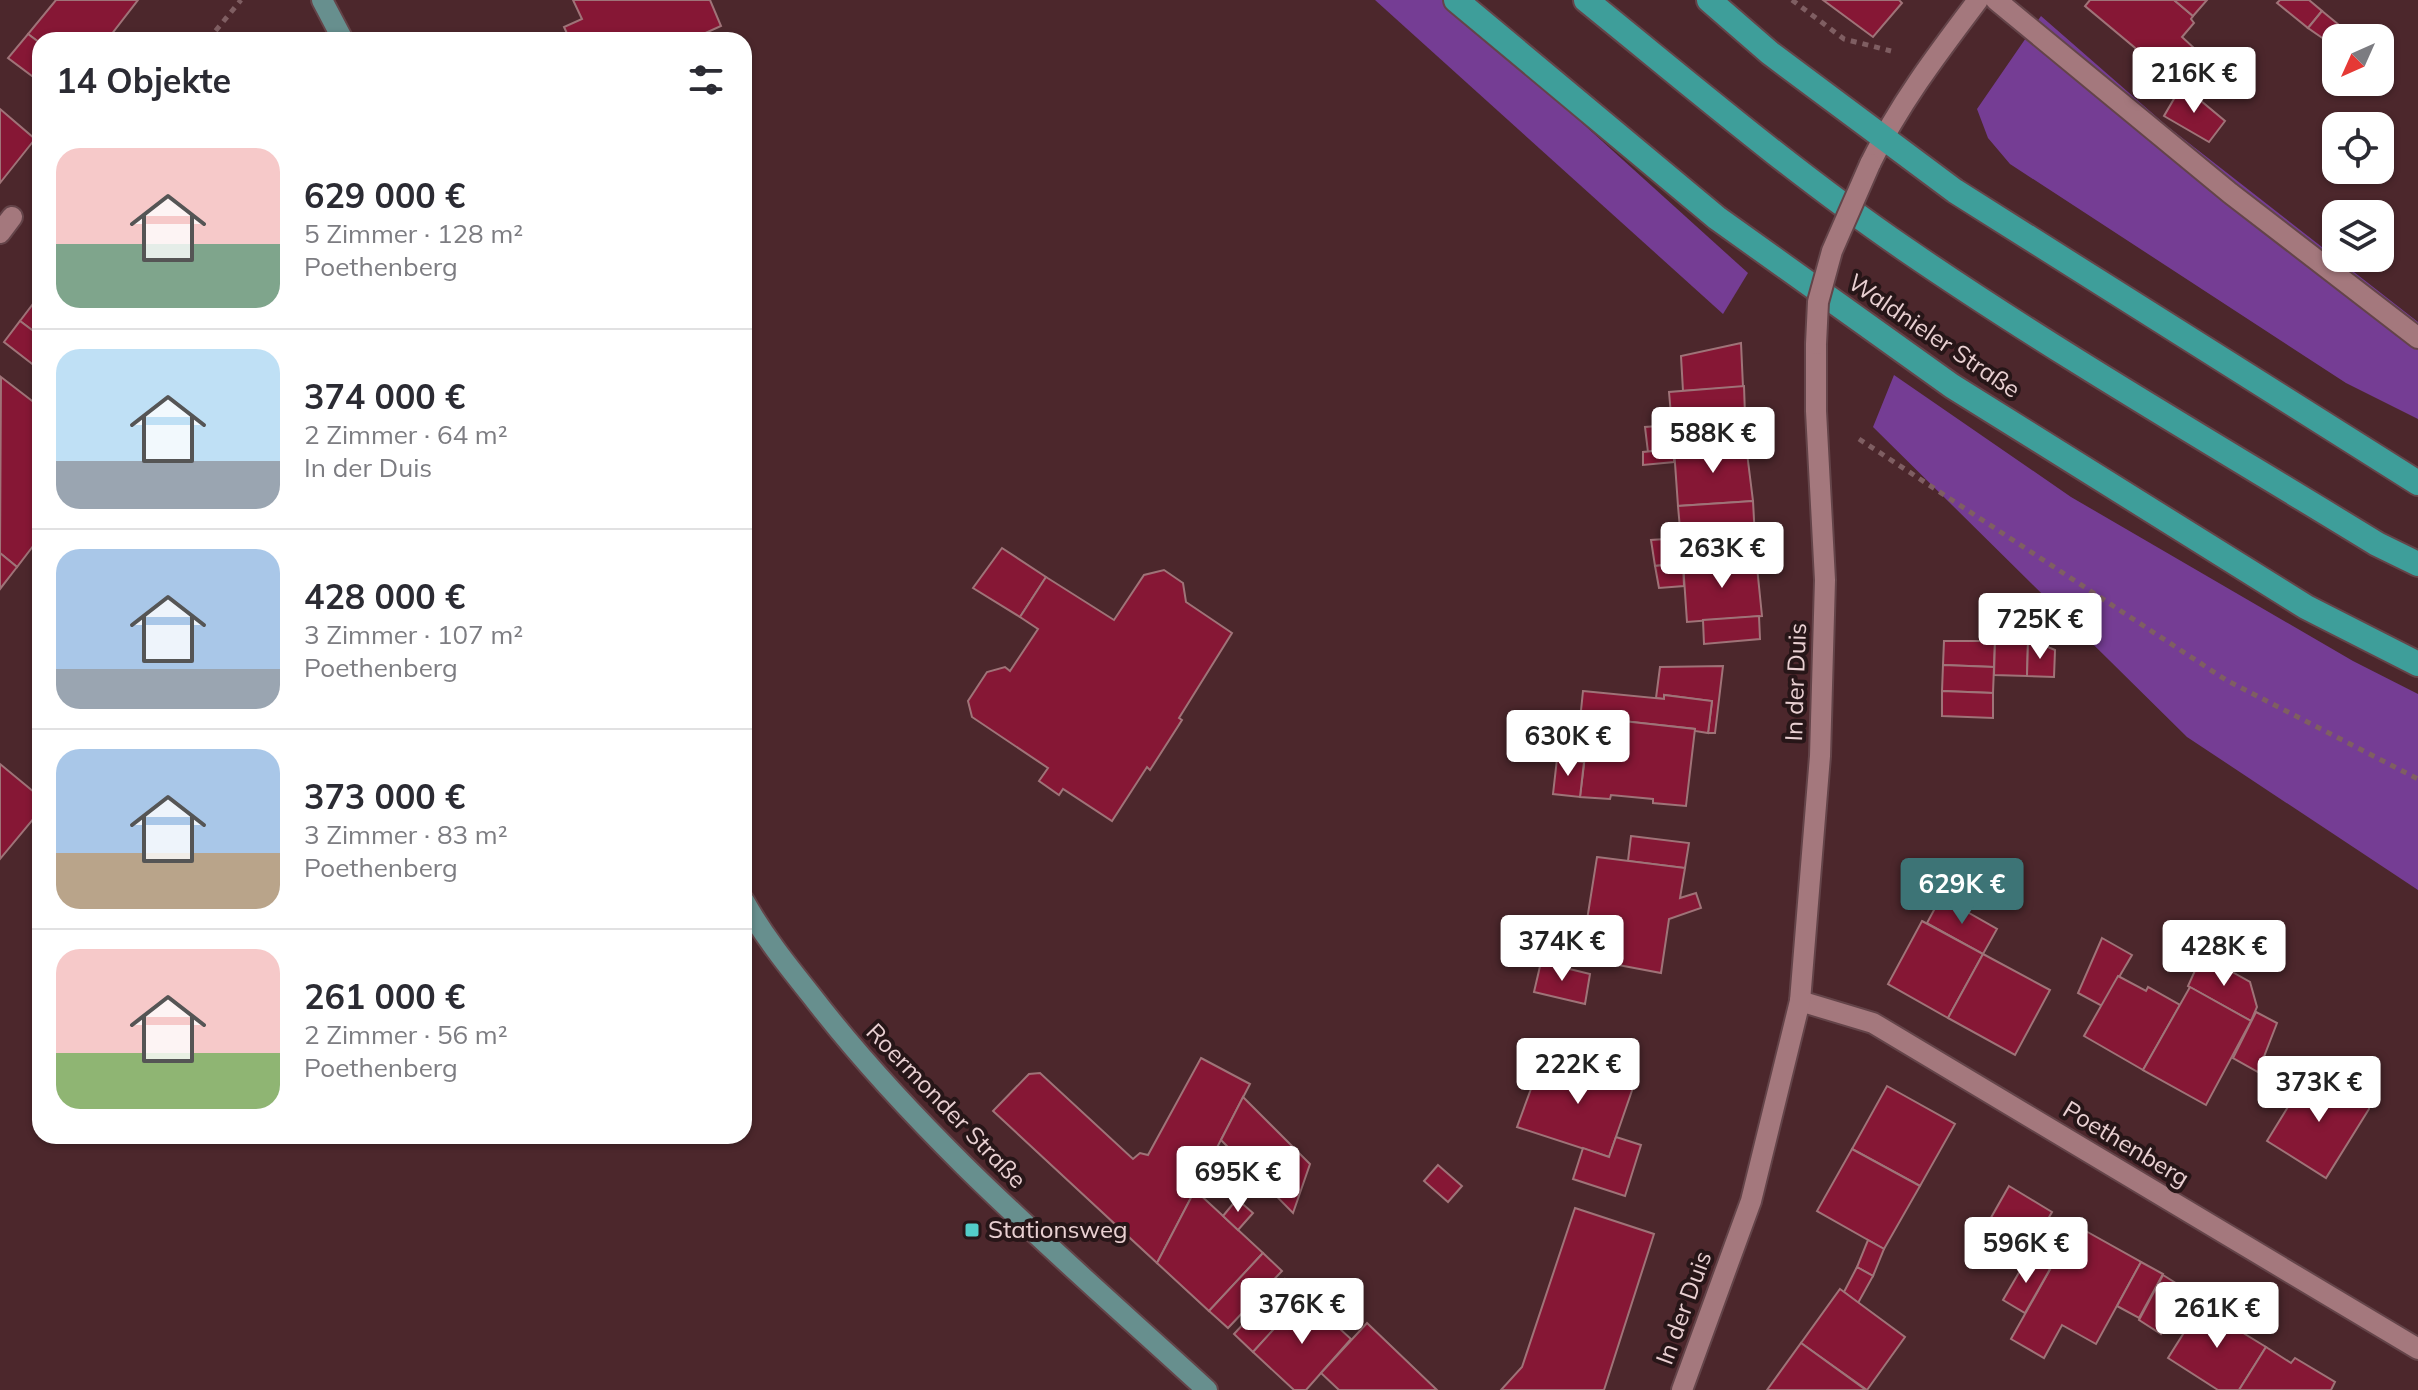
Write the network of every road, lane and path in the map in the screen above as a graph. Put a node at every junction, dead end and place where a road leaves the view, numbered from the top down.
1 (241, 0) edge
2 (322, 0) edge
3 (1456, 0) edge
4 (1586, 0) edge
5 (1709, 0) edge
6 (1792, 0) edge
7 (1978, 0) edge
8 (1996, 0) edge
9 (215, 32) edge
10 (339, 32) edge
11 (1930, 61) junction
12 (1884, 136) junction
13 (2418, 338) edge
14 (1816, 411) junction
15 (2418, 483) edge
16 (2418, 564) edge
17 (2418, 664) edge
18 (2418, 779) edge
19 (752, 915) edge
20 (1800, 1001) junction
21 (2418, 1349) edge
22 (1207, 1390) edge
23 (1682, 1390) edge

1 - 9 path
2 - 10 main road
3 - 17 highway, Waldnieler Straße
4 - 16 highway
5 - 12 highway
6 - 11 path
7 - 11 street, In der Duis
8 - 13 street
11 - 12 street, In der Duis
12 - 14 street, In der Duis, bridge
12 - 15 highway
14 - 18 path
14 - 20 street, In der Duis
19 - 22 main road, Roermonder Straße
20 - 21 street, Poethenberg
20 - 23 street, In der Duis

